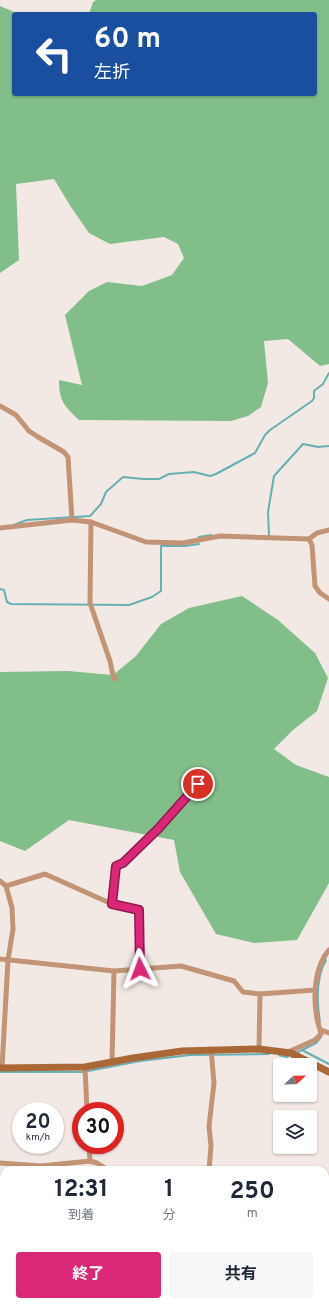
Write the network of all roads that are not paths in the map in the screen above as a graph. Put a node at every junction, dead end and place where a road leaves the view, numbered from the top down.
1 (0, 406) edge
2 (72, 518) junction
3 (91, 522) junction
4 (0, 528) edge
5 (329, 530) edge
6 (310, 539) junction
7 (329, 599) edge
8 (116, 679) dead end
9 (198, 784) dead end
10 (0, 881) edge
11 (6, 886) junction
12 (112, 904) junction
13 (329, 950) edge
14 (327, 956) edge
15 (0, 959) edge
16 (8, 960) junction
17 (140, 969) junction
18 (114, 971) junction
19 (315, 990) junction
20 (260, 994) junction
21 (324, 1031) edge
22 (259, 1049) junction
23 (211, 1053) junction
24 (292, 1055) junction
25 (112, 1063) junction
26 (1, 1068) edge
27 (85, 1070) junction
28 (329, 1072) edge
29 (87, 1102) edge
30 (90, 1154) edge
31 (90, 1161) junction
32 (0, 1163) edge
33 (102, 1166) edge
34 (209, 1166) edge

1 - 2 street
2 - 3 street
2 - 4 street
3 - 6 street
3 - 8 street
5 - 6 street
6 - 7 street
9 - 12 street
10 - 11 street
11 - 12 street
11 - 16 street
12 - 17 street
13 - 14 street
14 - 19 street
15 - 16 street
16 - 18 street
16 - 26 street
17 - 18 street
17 - 20 street
18 - 25 street
19 - 20 street
19 - 21 street
20 - 22 street
21 - 24 street
22 - 23 street
22 - 24 street
23 - 25 street
23 - 34 street
24 - 28 street
25 - 27 street
26 - 27 street
27 - 29 street
30 - 31 street
31 - 32 street
31 - 33 street

